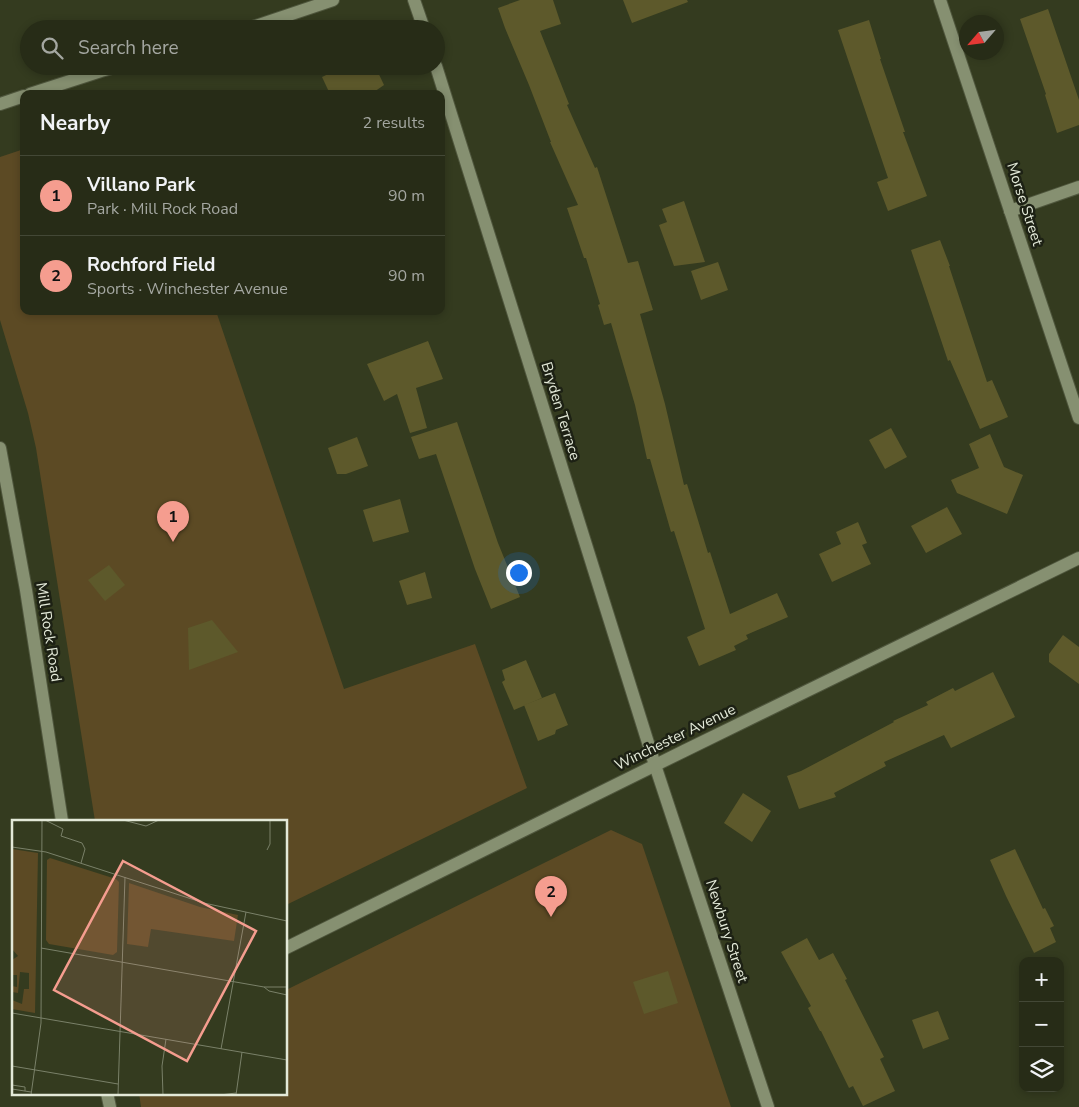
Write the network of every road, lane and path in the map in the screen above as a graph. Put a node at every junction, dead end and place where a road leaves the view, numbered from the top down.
1 (333, 0) edge
2 (414, 0) edge
3 (940, 0) edge
4 (273, 20) edge
5 (421, 20) edge
6 (89, 75) edge
7 (439, 75) edge
8 (42, 90) edge
9 (444, 90) edge
10 (445, 95) edge
11 (20, 97) edge
12 (0, 104) edge
13 (1079, 187) edge
14 (1010, 210) junction
15 (1079, 418) edge
16 (0, 448) edge
17 (1079, 558) edge
18 (655, 765) junction
19 (62, 820) edge
20 (288, 947) edge
21 (107, 1094) edge
22 (110, 1107) edge
23 (768, 1107) edge

1 - 4 street
2 - 5 street
3 - 14 street, Morse Street
6 - 8 street
7 - 9 street, Bryden Terrace
10 - 18 street, Bryden Terrace
11 - 12 street
13 - 14 street
14 - 15 street, Morse Street
16 - 19 street, Mill Rock Road
17 - 18 street, Winchester Avenue
18 - 20 street, Winchester Avenue
18 - 23 street, Newbury Street
21 - 22 street

